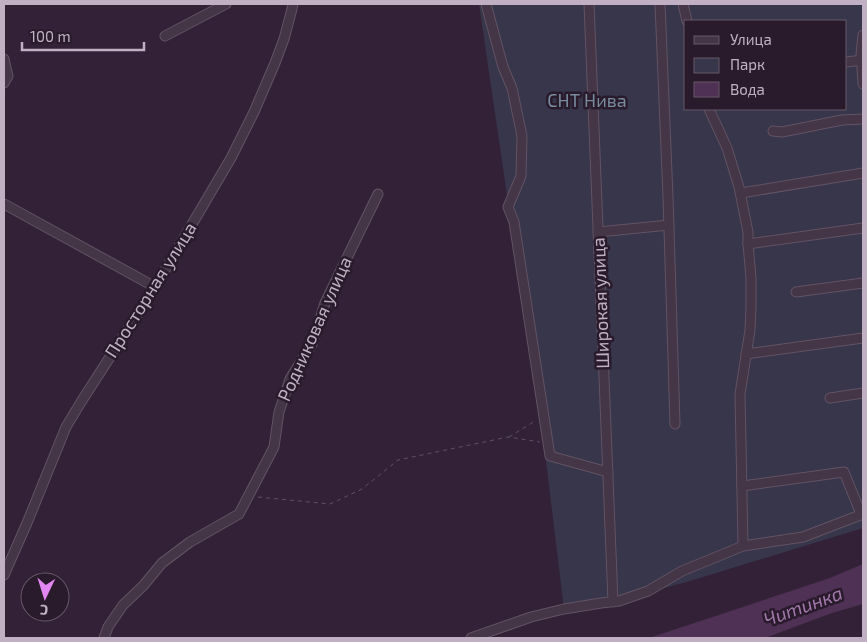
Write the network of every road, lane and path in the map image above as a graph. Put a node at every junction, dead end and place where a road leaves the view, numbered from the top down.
1 (226, 4) edge
2 (293, 4) edge
3 (486, 4) edge
4 (589, 4) edge
5 (660, 4) edge
6 (683, 4) edge
7 (687, 20) edge
8 (863, 35) edge
9 (164, 36) dead end
10 (4, 59) edge
11 (862, 60) edge
12 (847, 62) edge
13 (4, 83) edge
14 (863, 84) edge
15 (709, 110) edge
16 (863, 119) edge
17 (772, 131) dead end
18 (863, 173) edge
19 (741, 193) junction
20 (378, 194) dead end
21 (4, 204) edge
22 (669, 226) junction
23 (863, 228) edge
24 (598, 232) junction
25 (748, 244) junction
26 (863, 283) edge
27 (155, 287) junction
28 (796, 292) dead end
29 (863, 338) edge
30 (746, 354) junction
31 (863, 393) edge
32 (830, 398) dead end
33 (544, 415) junction
34 (675, 424) dead end
35 (508, 437) junction
36 (548, 443) junction
37 (608, 472) junction
38 (742, 486) junction
39 (248, 497) junction
40 (862, 514) edge
41 (743, 546) junction
42 (4, 575) edge
43 (613, 602) junction
44 (104, 638) edge
45 (471, 638) edge

1 - 9 street
2 - 27 street, Просторная улица
3 - 33 street
4 - 24 street, Широкая улица
5 - 22 street
6 - 7 street
8 - 11 street
10 - 13 street
11 - 12 street
11 - 14 street
15 - 19 street
16 - 17 street
18 - 19 street
19 - 25 street
20 - 39 street, Родниковая улица
21 - 27 street
22 - 24 street
22 - 34 street
23 - 25 street
24 - 37 street, Широкая улица
25 - 30 street
26 - 28 street
27 - 42 street, Просторная улица
29 - 30 street
30 - 38 street
31 - 32 street
33 - 35 path
33 - 36 street
35 - 36 path
35 - 39 path
36 - 37 street
37 - 43 street, Широкая улица
38 - 40 street
38 - 41 street
39 - 44 street, Родниковая улица
40 - 41 street
41 - 43 street
43 - 45 street

